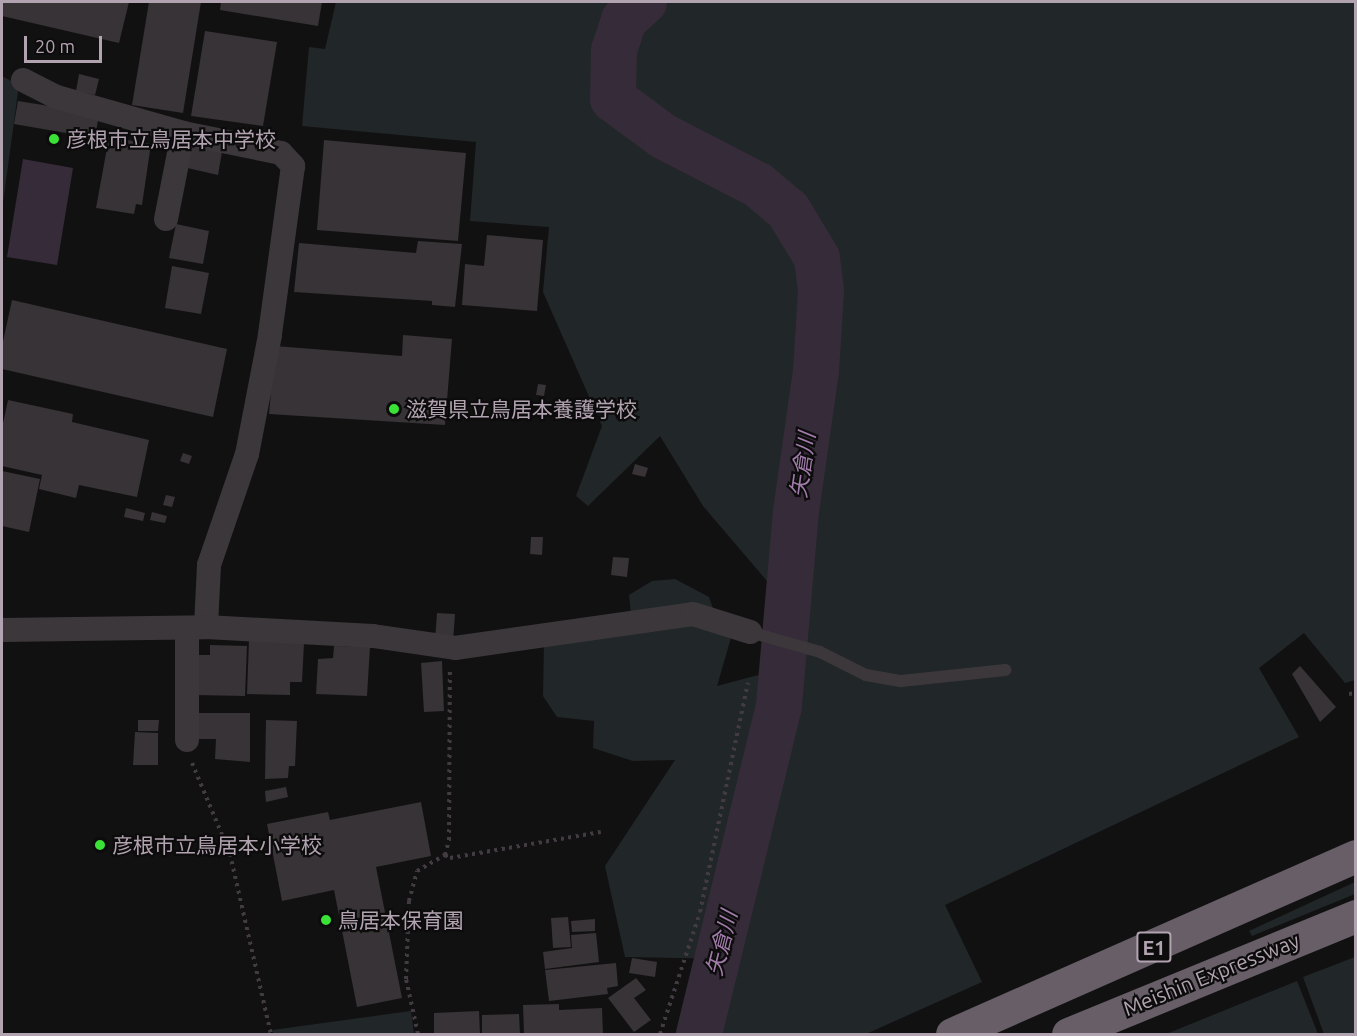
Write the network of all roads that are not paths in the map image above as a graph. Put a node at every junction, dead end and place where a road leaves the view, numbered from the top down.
1 (23, 80) dead end
2 (183, 133) junction
3 (166, 219) dead end
4 (196, 627) junction
5 (2, 630) edge
6 (750, 632) joint
7 (1005, 670) dead end
8 (187, 740) road end
9 (1356, 856) edge
10 (1356, 916) edge
11 (952, 1035) edge
12 (1068, 1035) edge

1 - 2 street
2 - 3 street
2 - 4 street
4 - 5 street
4 - 6 street
4 - 8 street
6 - 7 lane
9 - 11 highway, E1
10 - 12 highway, Meishin Expressway / E1

